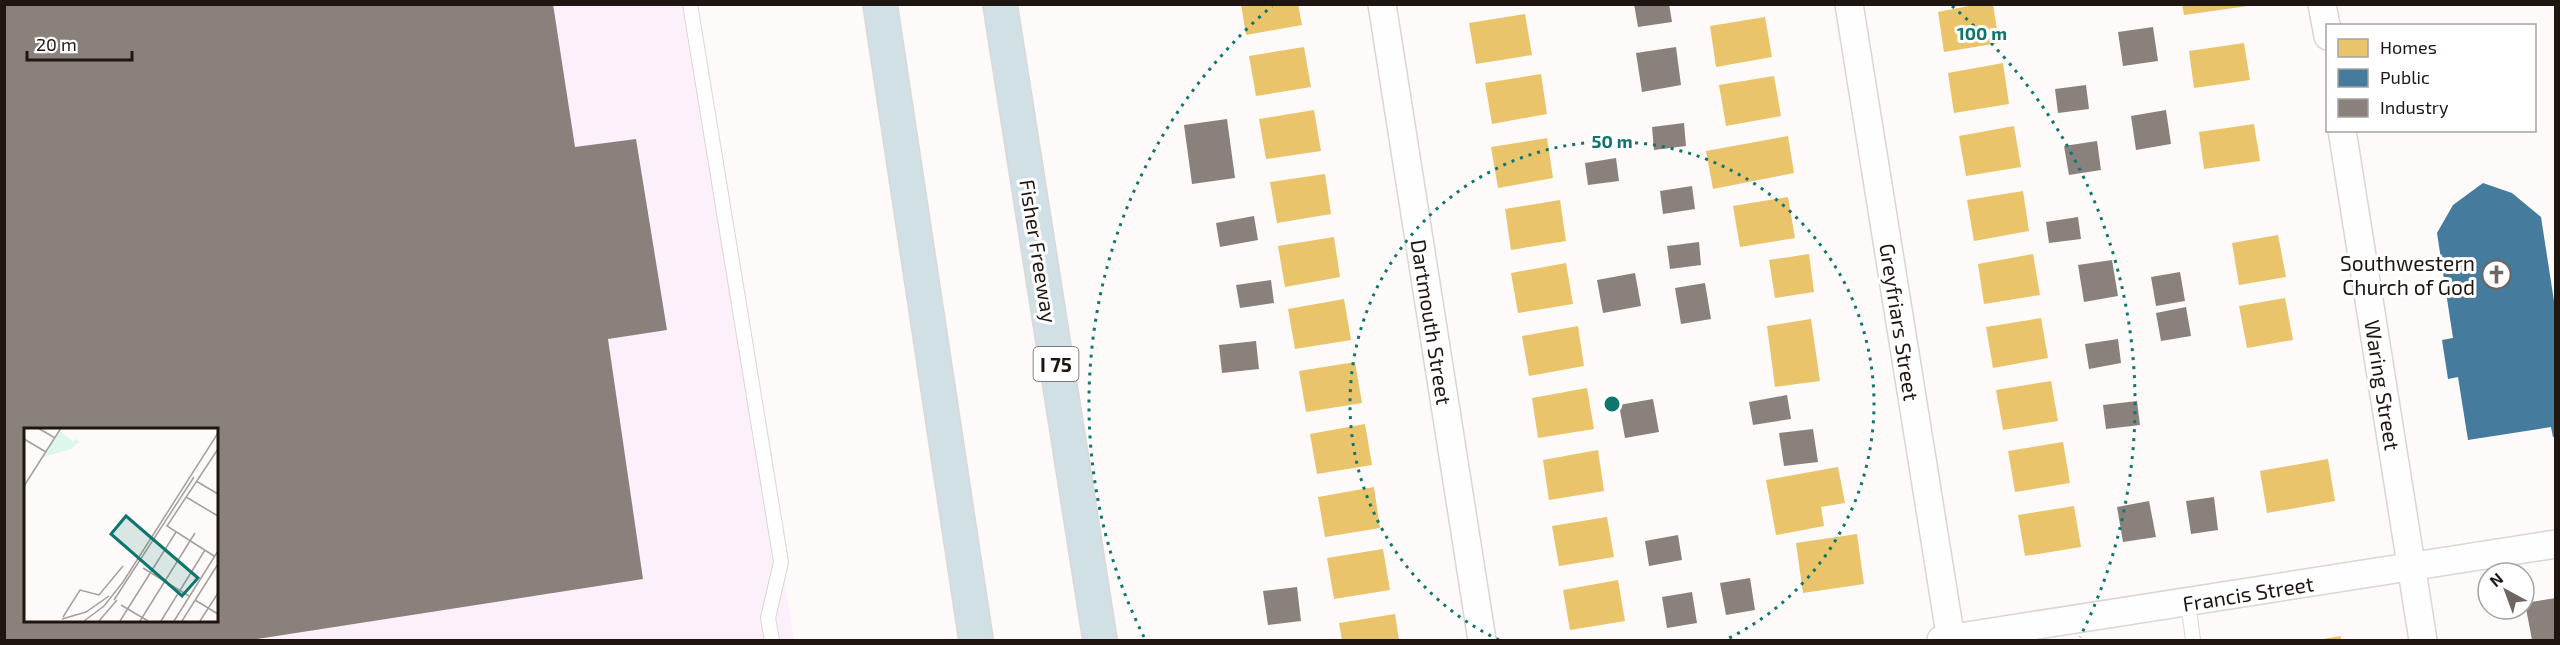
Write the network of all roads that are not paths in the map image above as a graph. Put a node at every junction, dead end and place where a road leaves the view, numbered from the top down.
1 (690, 4) edge
2 (880, 4) edge
3 (1000, 4) edge
4 (1382, 4) edge
5 (1850, 4) edge
6 (2322, 4) edge
7 (2326, 25) edge
8 (2343, 132) edge
9 (2556, 544) edge
10 (2412, 567) junction
11 (2188, 602) junction
12 (772, 640) edge
13 (976, 640) edge
14 (1100, 640) edge
15 (1482, 640) edge
16 (1947, 640) edge
17 (2193, 640) edge
18 (2424, 640) edge

1 - 12 lane
2 - 13 highway
3 - 14 highway, Fisher Freeway / I 75
4 - 15 street, Dartmouth Street
5 - 16 street, Greyfriars Street
6 - 7 street
8 - 10 street, Waring Street
9 - 10 street, Francis Street
10 - 11 street, Francis Street
10 - 18 street, Waring Street
11 - 16 street, Francis Street
11 - 17 lane

